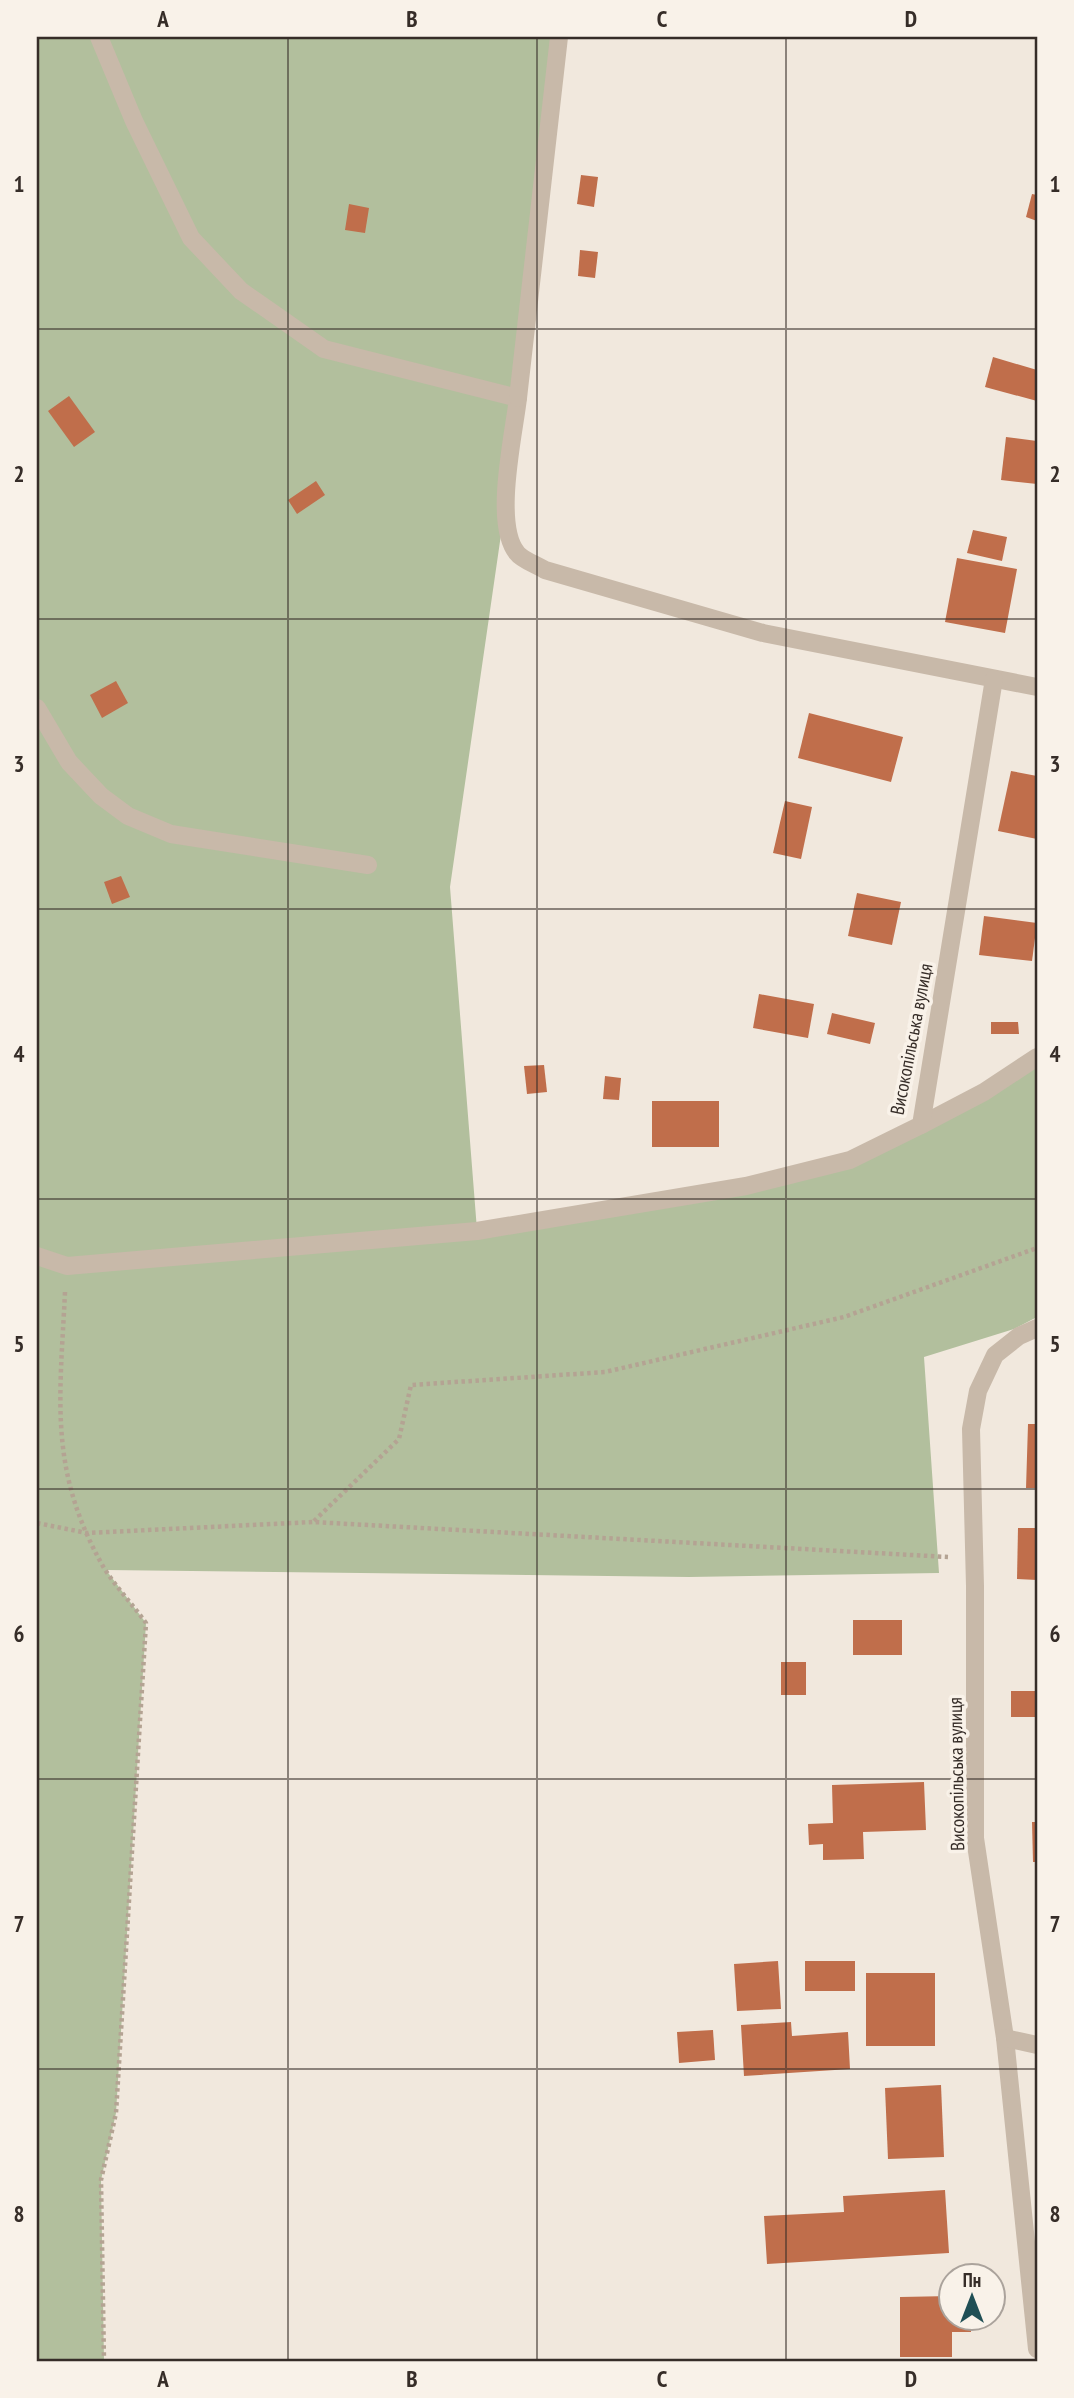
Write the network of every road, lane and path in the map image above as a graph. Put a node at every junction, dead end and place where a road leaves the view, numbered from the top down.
1 (99, 37) edge
2 (559, 37) edge
3 (518, 398) junction
4 (994, 679) junction
5 (1037, 687) edge
6 (37, 708) edge
7 (368, 865) dead end
8 (1037, 1056) edge
9 (920, 1125) junction
10 (1037, 1248) edge
11 (37, 1256) edge
12 (67, 1266) junction
13 (1037, 1328) edge
14 (313, 1522) junction
15 (37, 1523) edge
16 (87, 1533) junction
17 (974, 1558) junction
18 (1006, 2038) junction
19 (1037, 2045) edge
20 (1037, 2349) edge
21 (104, 2361) edge

1 - 3 street
2 - 3 street
3 - 4 street
4 - 5 street
4 - 9 street, Високопільська вулиця
6 - 7 street
8 - 9 street
9 - 12 street, Високопільська вулиця
10 - 14 path
11 - 12 street
12 - 16 path
13 - 17 street, Високопільська вулиця
14 - 16 path
14 - 17 path
15 - 16 path
16 - 21 path
17 - 18 street, Високопільська вулиця
18 - 19 street
18 - 20 street, Високопільська вулиця

